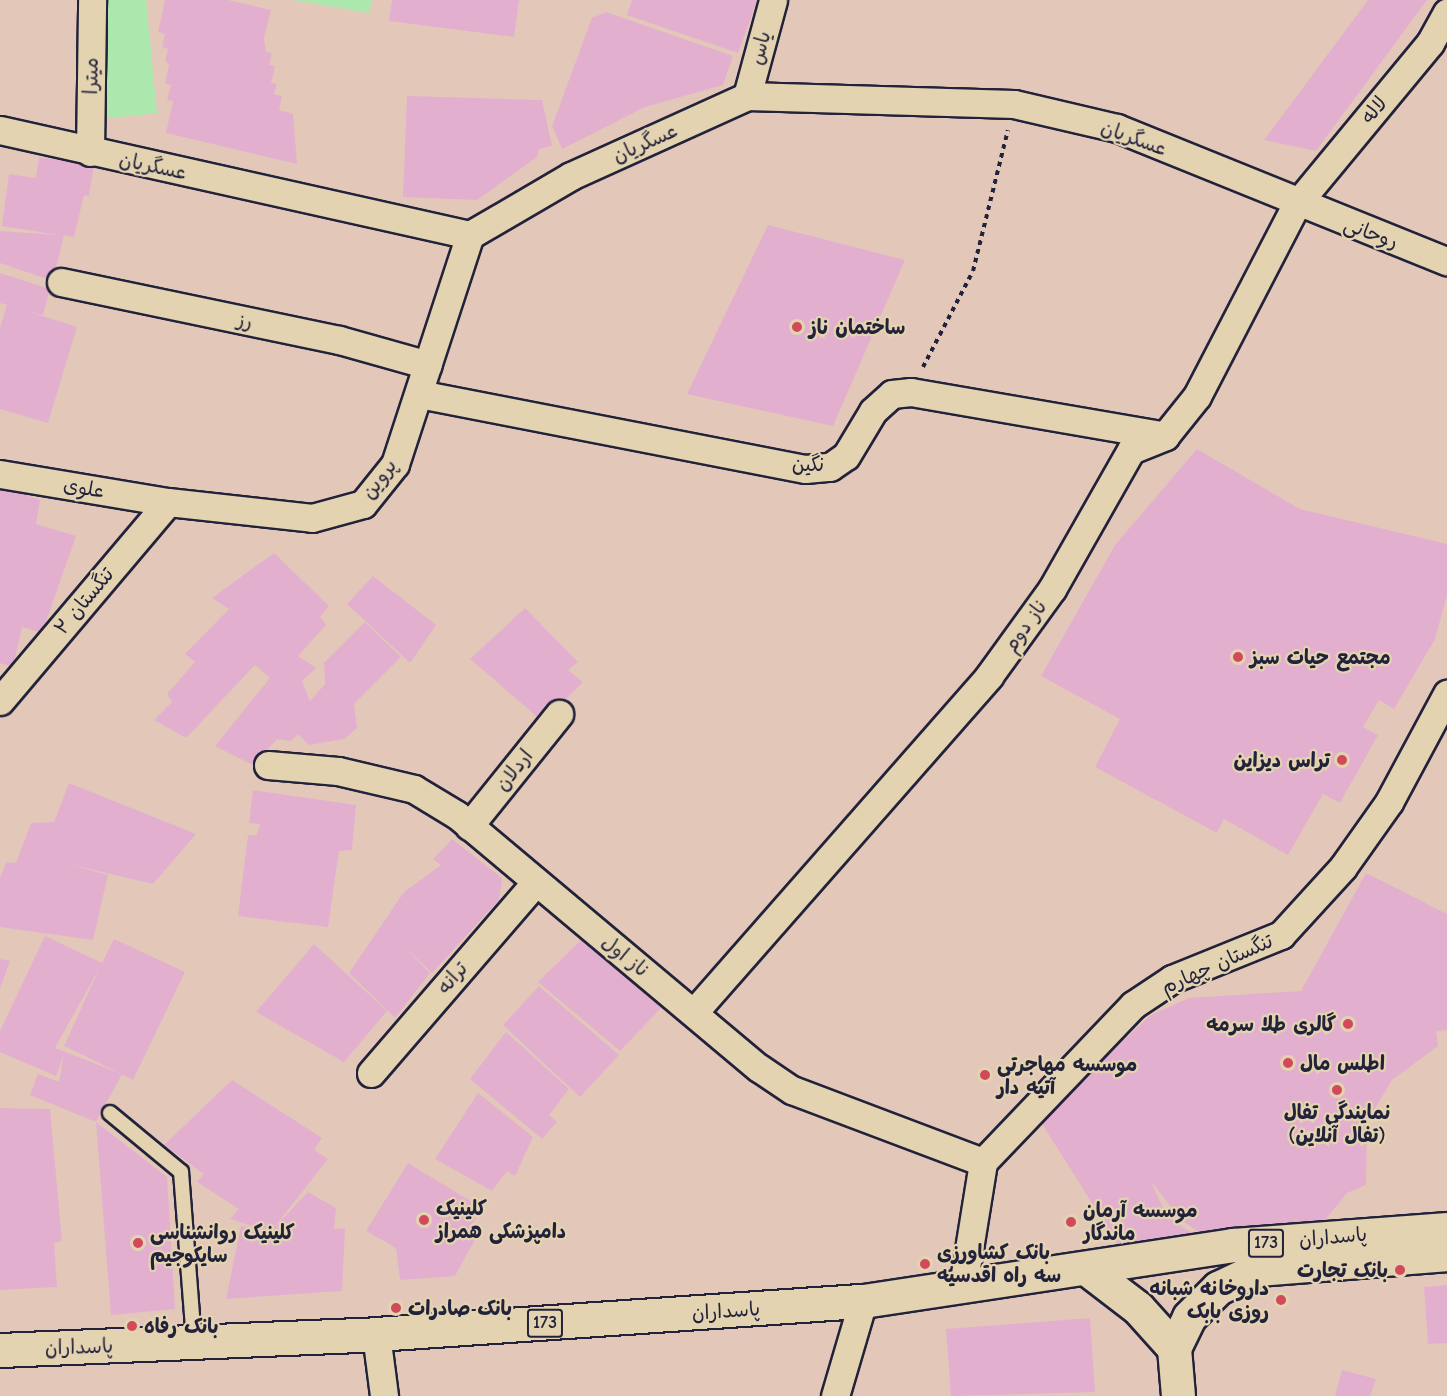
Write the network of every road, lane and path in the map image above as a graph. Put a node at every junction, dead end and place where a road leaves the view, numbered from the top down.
1 (92, 0) edge
2 (773, 0) edge
3 (1447, 12) edge
4 (747, 96) junction
5 (1014, 104) junction
6 (0, 130) edge
7 (90, 152) junction
8 (1296, 205) junction
9 (470, 235) junction
10 (1447, 261) edge
11 (61, 282) dead end
12 (428, 365) junction
13 (911, 392) junction
14 (419, 394) junction
15 (1165, 436) junction
16 (0, 474) edge
17 (168, 502) junction
18 (1447, 694) edge
19 (0, 700) edge
20 (559, 714) dead end
21 (268, 765) dead end
22 (470, 826) junction
23 (534, 884) junction
24 (695, 1011) junction
25 (371, 1073) dead end
26 (110, 1113) dead end
27 (982, 1162) junction
28 (1447, 1229) edge
29 (1447, 1254) edge
30 (1087, 1269) junction
31 (963, 1286) junction
32 (863, 1301) junction
33 (376, 1334) junction
34 (194, 1342) junction
35 (1174, 1348) junction
36 (0, 1350) edge
37 (384, 1396) edge
38 (835, 1396) edge
39 (1178, 1396) edge

1 - 7 street, میترا
2 - 4 street, یاس
3 - 8 street, لاله
4 - 5 street, عسگریان
4 - 9 street, عسگریان
5 - 8 street, عسگریان
5 - 13 path
6 - 7 street, عسگریان
7 - 9 street, عسگریان
8 - 10 street, روحانی
8 - 15 street, ناز دوم
9 - 12 street, پروین
11 - 12 street, رز
12 - 14 street, پروین
13 - 14 street, نگین
13 - 15 street, نگین
14 - 17 street, پروین
15 - 24 street, ناز دوم
16 - 17 street, علوی
17 - 19 street, تنگستان ۲
18 - 27 street, تنگستان چهارم
20 - 22 street, اردلان
21 - 22 street, ناز اول
22 - 23 street, ناز اول
23 - 24 street, ناز اول
23 - 25 street, ترانه
24 - 27 street, ناز اول
26 - 34 lane
27 - 31 street
28 - 30 main road, پاسداران / 173
29 - 35 main road, پاسداران / 173
30 - 31 main road, پاسداران / 173
30 - 35 main road
31 - 32 main road, پاسداران / 173
32 - 33 main road, پاسداران / 173
32 - 38 street
33 - 34 main road, پاسداران / 173
33 - 37 street
34 - 36 main road, پاسداران / 173
35 - 39 main road

